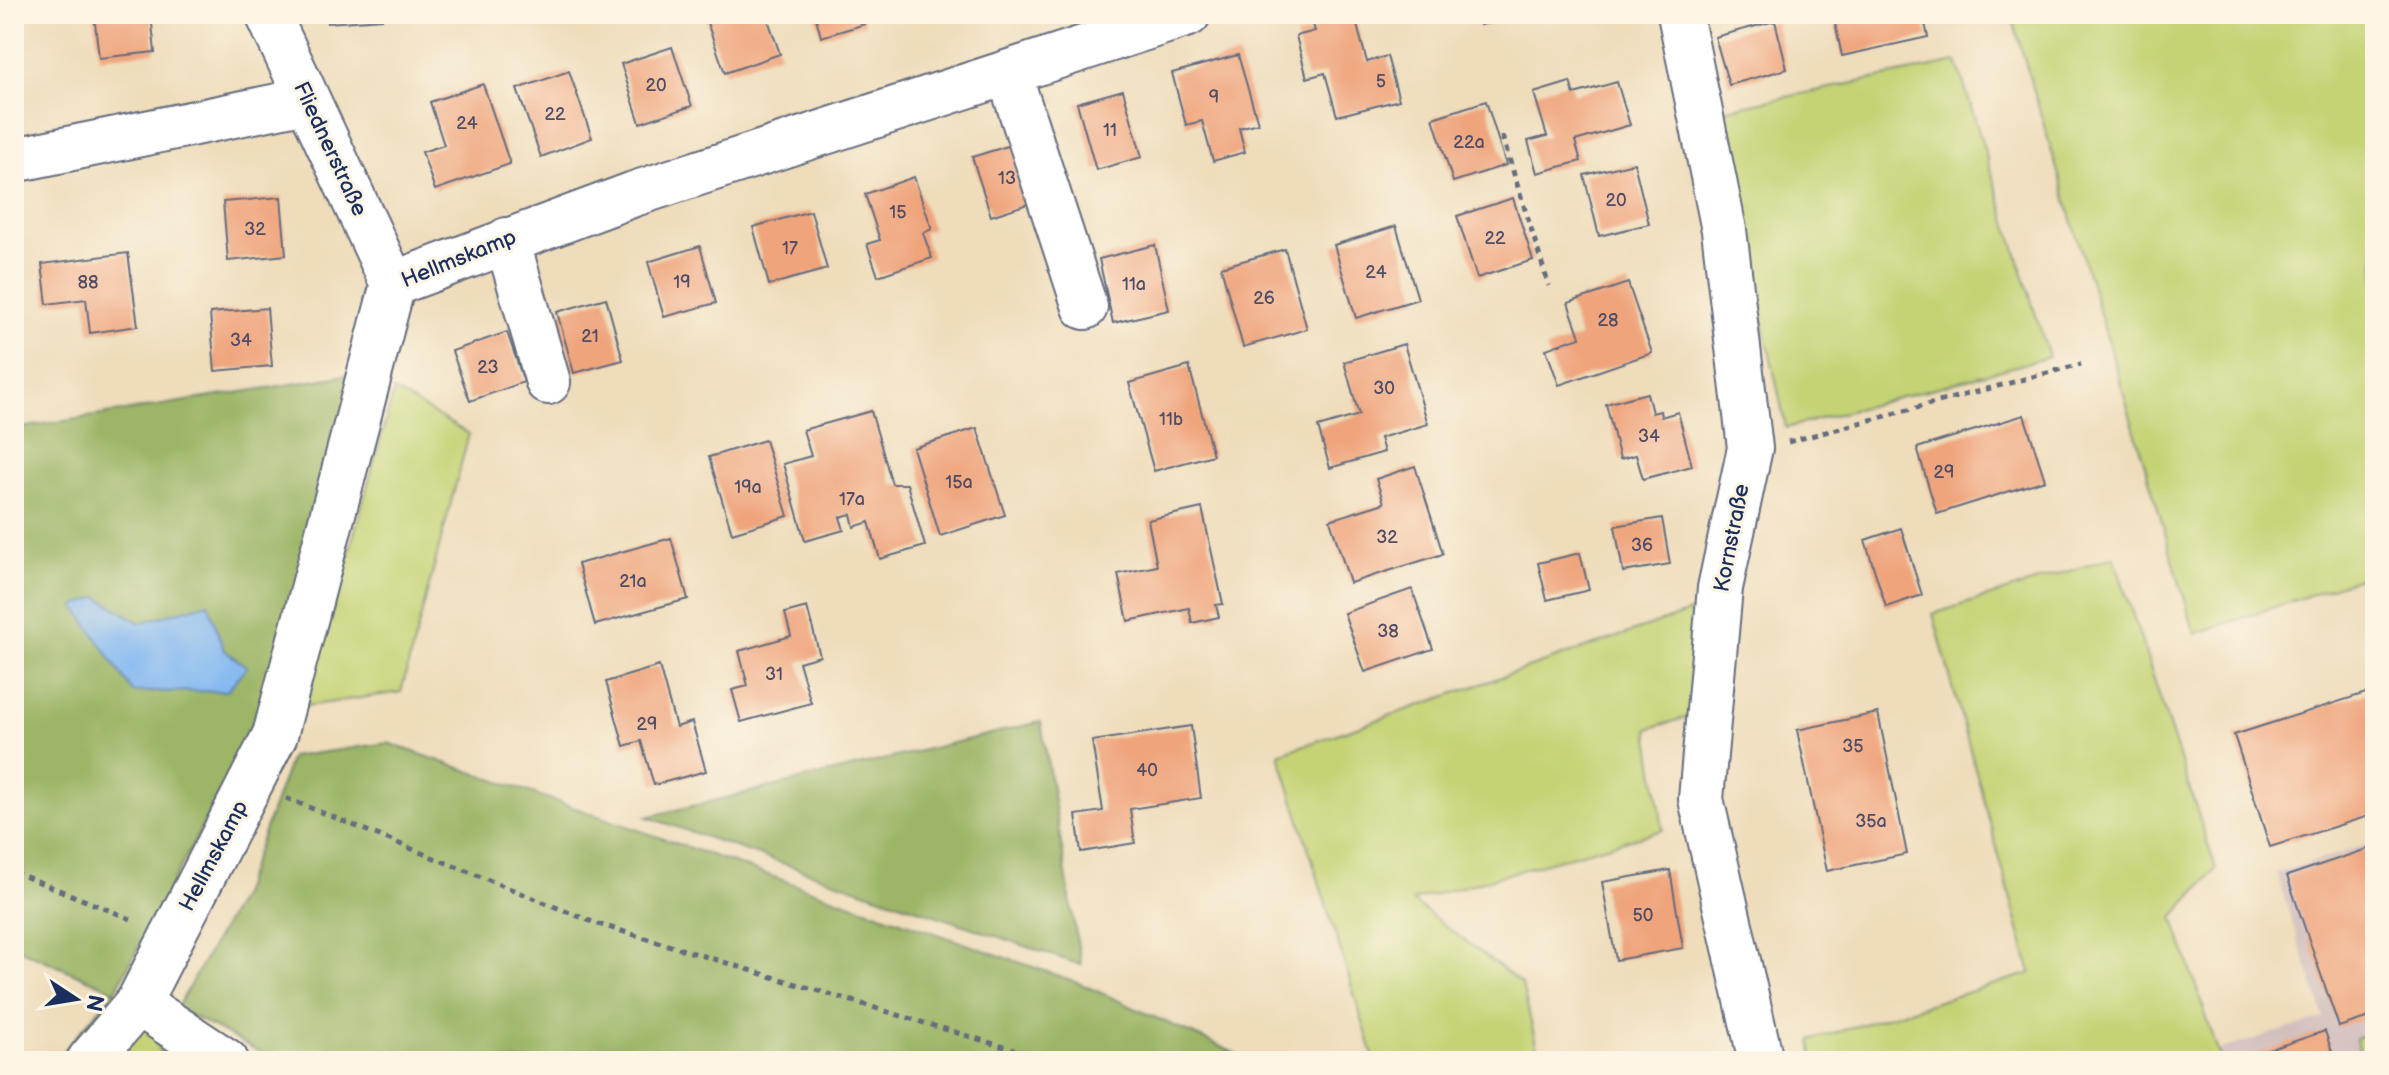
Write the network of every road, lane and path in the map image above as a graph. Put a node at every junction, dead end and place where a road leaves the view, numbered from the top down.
1 (268, 14) edge
2 (1188, 14) edge
3 (1680, 14) edge
4 (1009, 74) junction
5 (307, 100) junction
6 (1502, 136) dead end
7 (14, 160) edge
8 (507, 240) junction
9 (393, 284) junction
10 (1549, 286) dead end
11 (1085, 307) dead end
12 (2081, 364) dead end
13 (548, 382) dead end
14 (1750, 448) junction
15 (252, 784) junction
16 (14, 872) edge
17 (172, 935) junction
18 (138, 1003) junction
19 (213, 1056) edge
20 (89, 1061) edge
21 (1050, 1061) edge
22 (1761, 1061) edge

1 - 5 street, Fliednerstraße
2 - 4 street, Hellmskamp
3 - 14 street, Kornstraße
4 - 8 street, Hellmskamp
4 - 11 street
5 - 7 street
5 - 9 street, Fliednerstraße
6 - 10 path
8 - 9 street, Hellmskamp
8 - 13 street
9 - 15 street, Hellmskamp
12 - 14 path
14 - 22 street, Kornstraße
15 - 17 street, Hellmskamp
15 - 21 path
16 - 17 path
17 - 18 street, Hellmskamp
18 - 19 street
18 - 20 street, Hellmskamp

